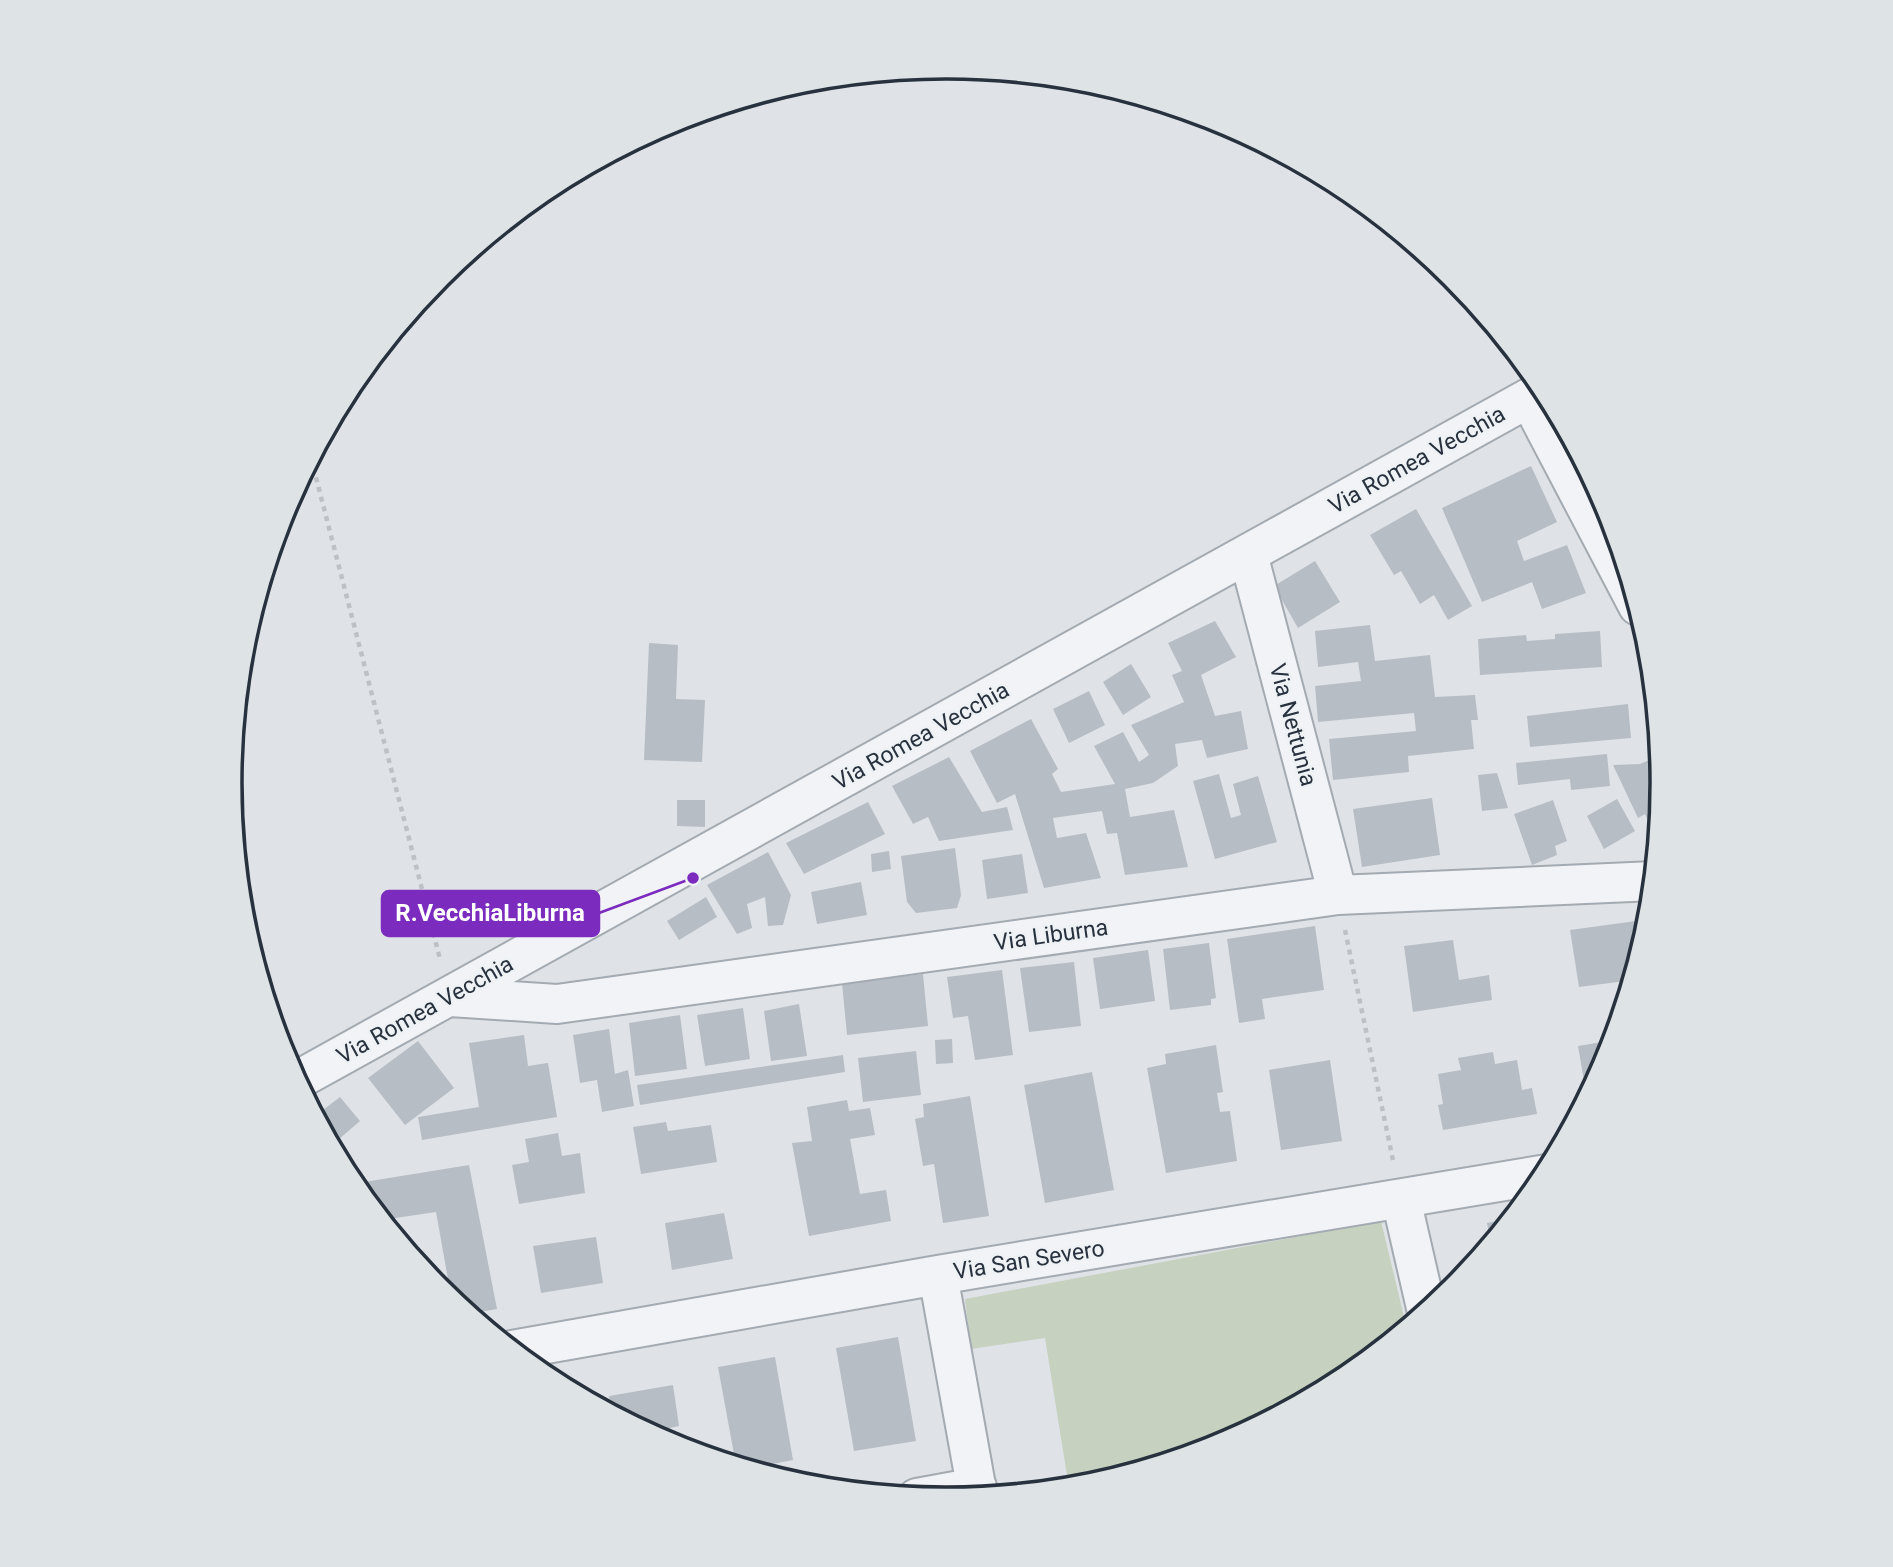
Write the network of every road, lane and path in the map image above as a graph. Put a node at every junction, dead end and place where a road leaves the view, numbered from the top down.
1 (1534, 396) edge
2 (1548, 417) edge
3 (315, 470) edge
4 (1612, 551) edge
5 (1248, 554) junction
6 (1644, 881) edge
7 (1338, 895) junction
8 (450, 997) junction
9 (305, 1076) edge
10 (1531, 1177) edge
11 (1401, 1199) junction
12 (938, 1275) junction
13 (1424, 1301) edge
14 (524, 1348) edge
15 (977, 1487) edge

1 - 5 street, Via Romea Vecchia
2 - 4 street
3 - 8 path
5 - 7 street, Via Nettunia
5 - 8 street, Via Romea Vecchia
6 - 7 street, Via Liburna
7 - 8 street, Via Liburna
7 - 11 path
8 - 9 street, Via Romea Vecchia
10 - 11 street, Via San Severo
11 - 12 street, Via San Severo
11 - 13 street
12 - 14 street, Via San Severo
12 - 15 street

